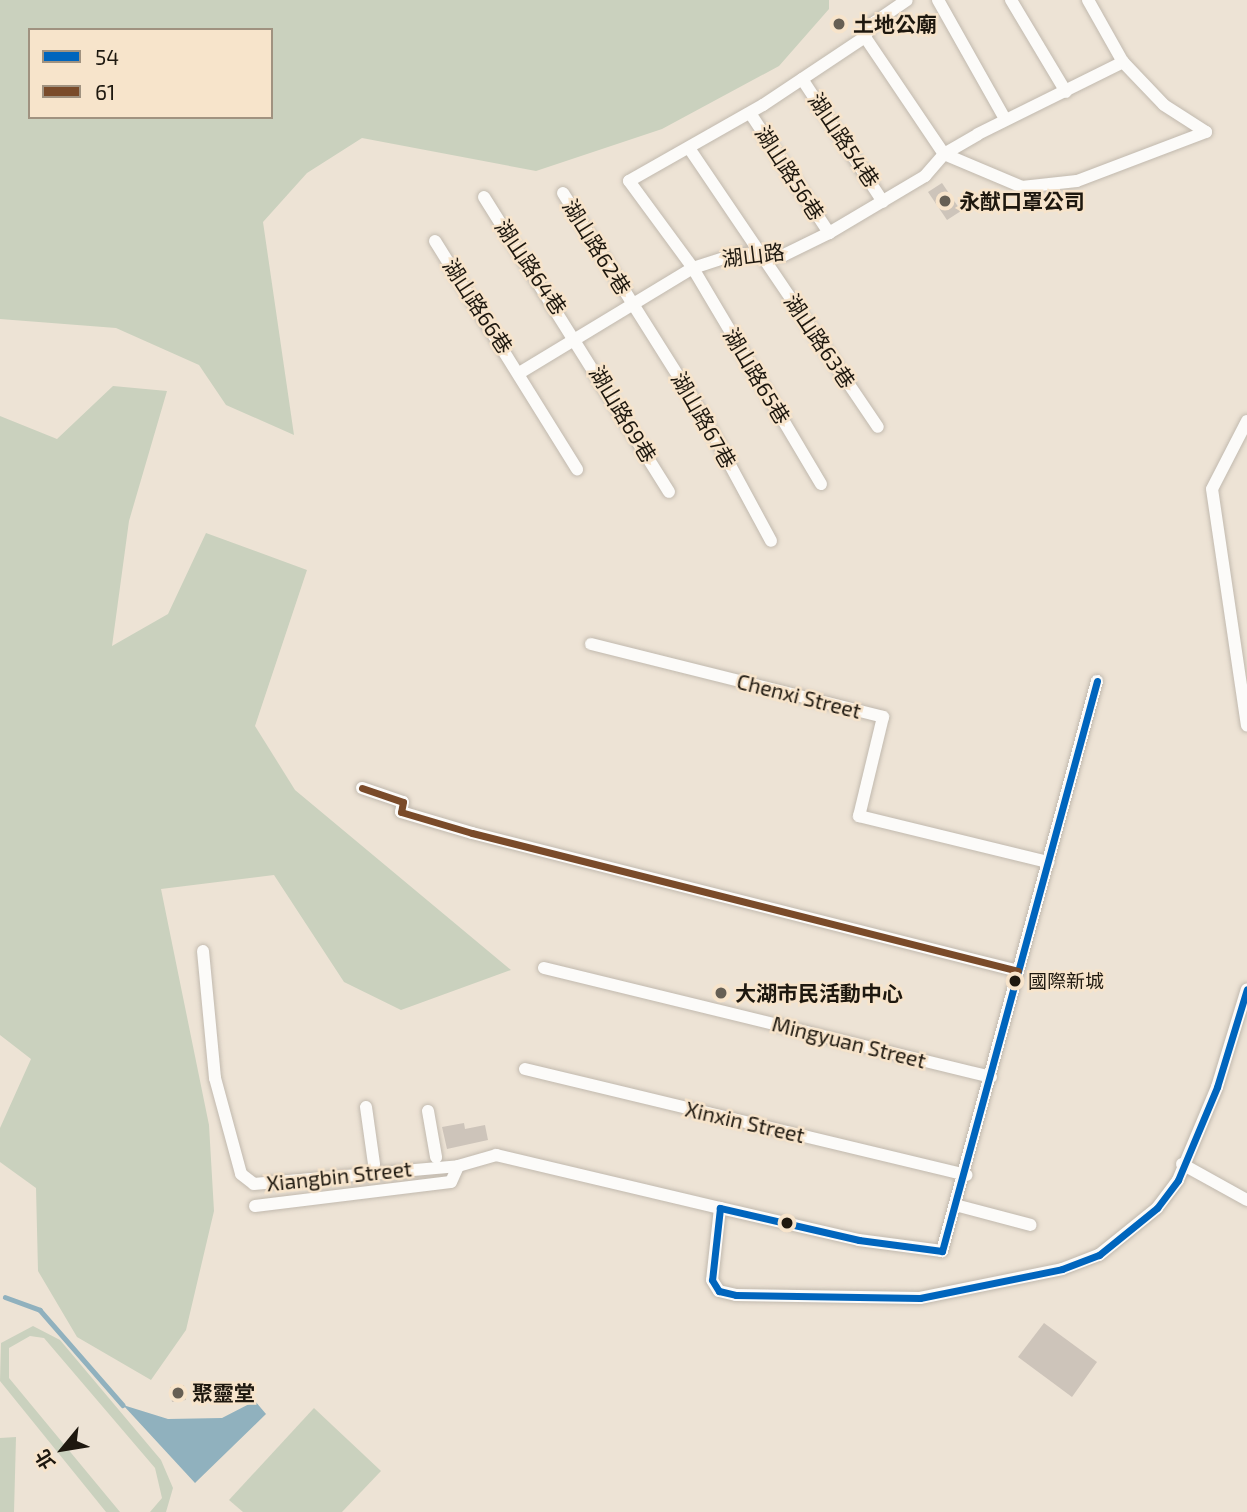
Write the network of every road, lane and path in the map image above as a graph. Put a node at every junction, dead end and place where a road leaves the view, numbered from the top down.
1 (907, 0) edge
2 (938, 0) edge
3 (1011, 0) edge
4 (1088, 0) edge
5 (865, 37) junction
6 (1123, 62) junction
7 (802, 79) junction
8 (1066, 92) junction
9 (750, 113) junction
10 (1005, 119) junction
11 (691, 151) junction
12 (944, 154) junction
13 (563, 192) dead end
14 (484, 197) dead end
15 (883, 202) junction
16 (829, 233) junction
17 (435, 242) dead end
18 (761, 255) junction
19 (693, 268) junction
20 (632, 302) junction
21 (577, 337) junction
22 (522, 372) junction
23 (1247, 421) edge
24 (878, 427) dead end
25 (577, 469) dead end
26 (821, 484) dead end
27 (669, 492) dead end
28 (771, 541) dead end
29 (591, 644) dead end
30 (1097, 681) dead end
31 (1247, 725) edge
32 (362, 788) dead end
33 (1048, 862) junction
34 (203, 951) dead end
35 (544, 968) dead end
36 (1018, 971) junction
37 (1247, 989) edge
38 (525, 1069) dead end
39 (991, 1077) junction
40 (366, 1107) dead end
41 (428, 1111) dead end
42 (436, 1157) dead end
43 (374, 1164) dead end
44 (1182, 1164) junction
45 (458, 1166) junction
46 (966, 1175) junction
47 (1247, 1200) edge
48 (256, 1206) dead end
49 (958, 1206) junction
50 (720, 1208) junction
51 (1031, 1224) dead end

1 - 5 street
2 - 10 street
3 - 8 street
4 - 6 street
5 - 7 street
5 - 12 street
6 - 8 street, 湖山路
6 - 12 street
7 - 9 street
7 - 15 street, 湖山路54巷
8 - 10 street, 湖山路
9 - 11 street
9 - 16 street, 湖山路56巷
10 - 12 street, 湖山路
11 - 18 street, 湖山路63巷
11 - 19 street, 湖山路65巷
12 - 15 street, 湖山路
13 - 20 street, 湖山路62巷
14 - 21 street, 湖山路64巷
15 - 16 street, 湖山路
16 - 18 street, 湖山路
17 - 22 street, 湖山路66巷
18 - 19 street, 湖山路
18 - 24 street, 湖山路63巷
19 - 20 street, 湖山路
19 - 26 street, 湖山路65巷
20 - 21 street, 湖山路
20 - 28 street, 湖山路67巷
21 - 22 street, 湖山路
21 - 27 street, 湖山路69巷
22 - 25 street, 湖山路66巷
23 - 31 street
29 - 33 street, Chenxi Street
30 - 33 street
32 - 36 street
33 - 36 street
34 - 45 street, Xiangbin Street
35 - 39 street, Mingyuan Street
36 - 39 street
37 - 44 street
38 - 46 street, Xinxin Street
39 - 46 street
40 - 43 street
41 - 42 street
44 - 47 street
44 - 50 street
45 - 48 street, Xiangbin Street
45 - 50 street, Xiangbin Street
46 - 49 street
49 - 50 street, Xiangbin Street
49 - 51 street

